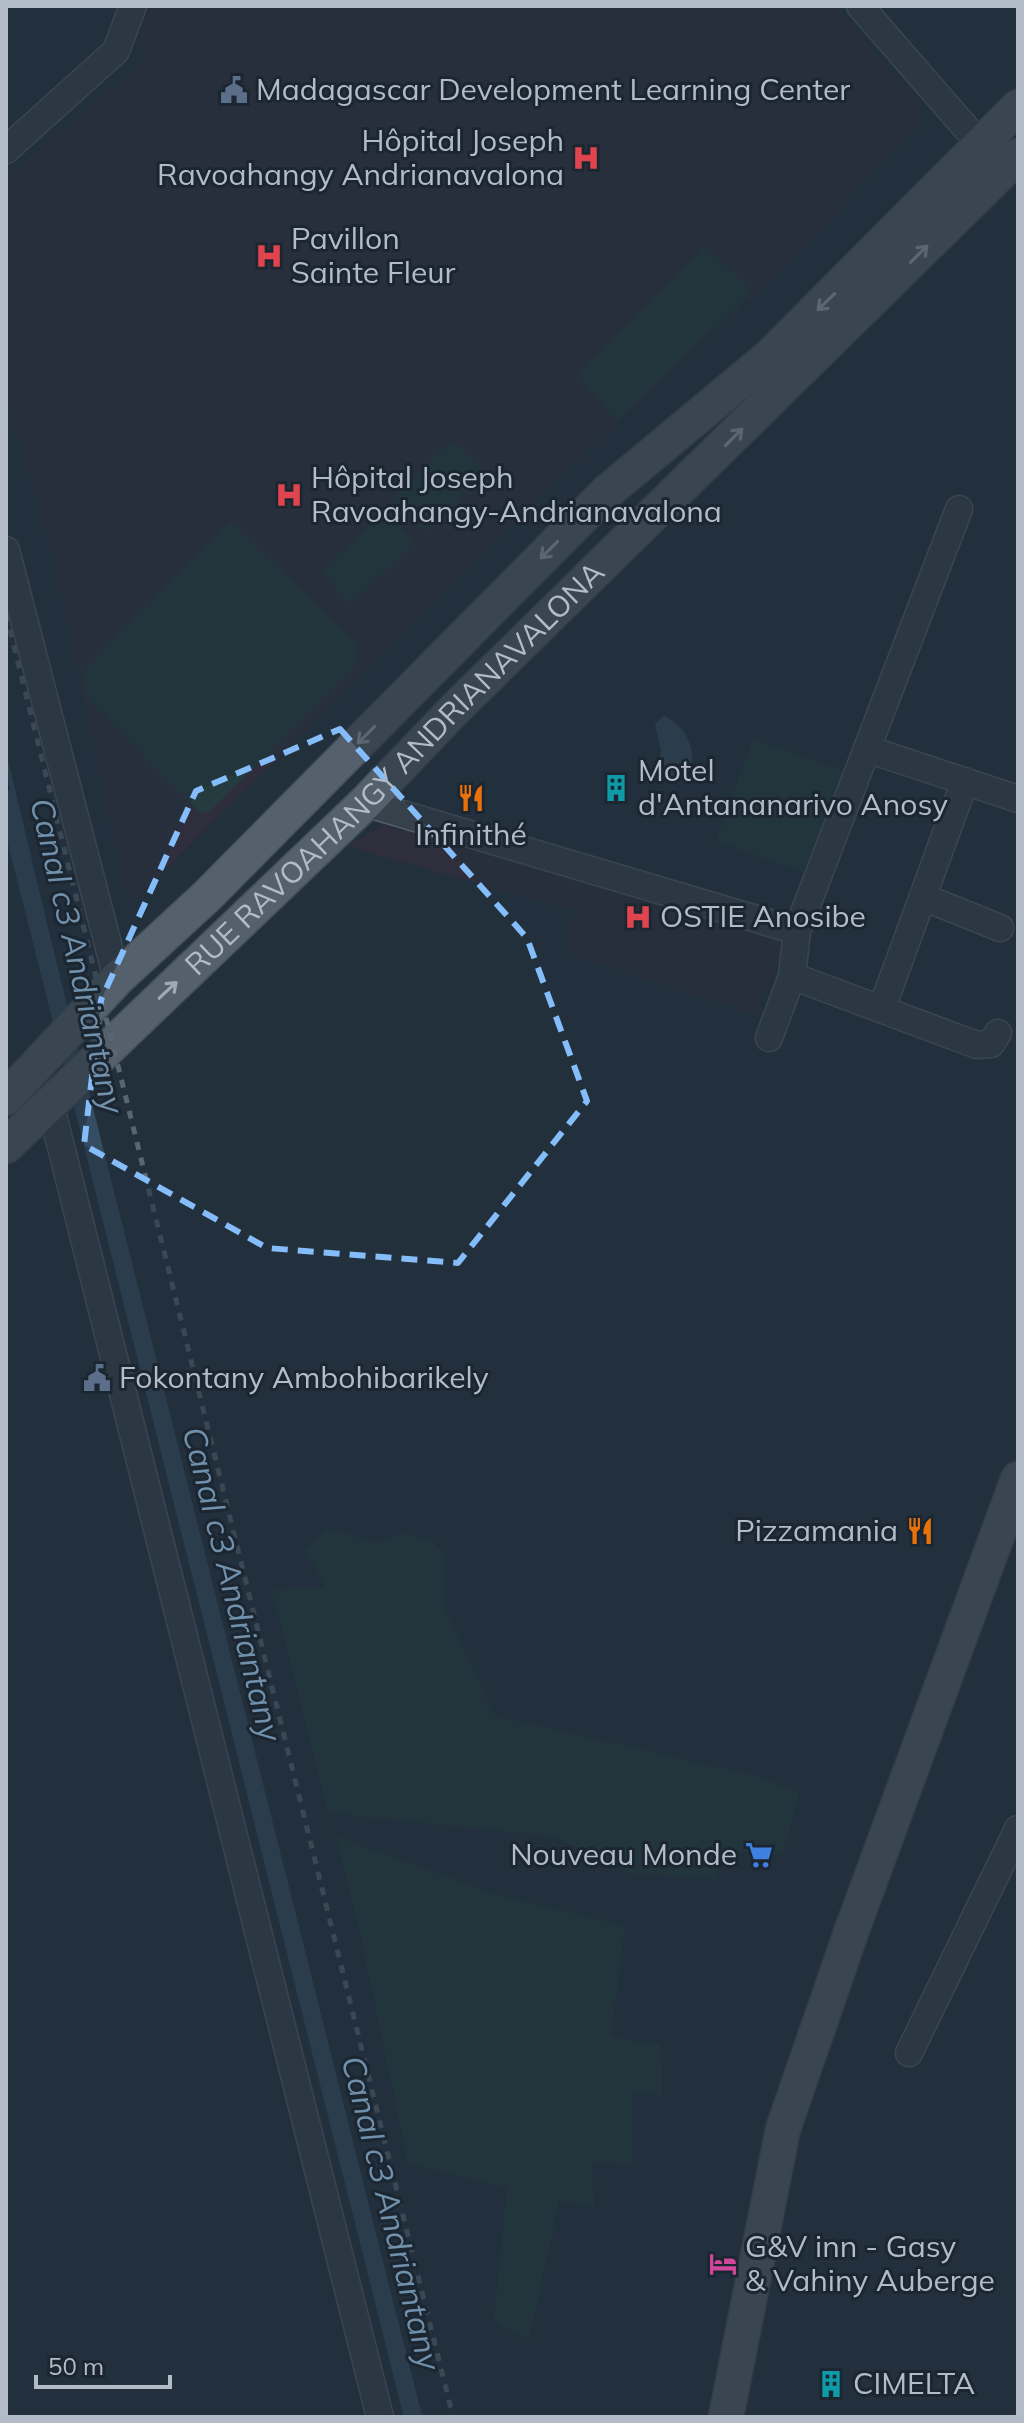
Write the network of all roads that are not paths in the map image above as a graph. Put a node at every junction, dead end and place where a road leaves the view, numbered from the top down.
1 (133, 6) edge
2 (860, 6) edge
3 (1018, 107) edge
4 (979, 145) junction
5 (6, 150) edge
6 (1011, 163) edge
7 (959, 509) dead end
8 (6, 550) edge
9 (867, 749) junction
10 (965, 781) junction
11 (1018, 799) edge
12 (365, 803) junction
13 (923, 897) junction
14 (1000, 928) dead end
15 (797, 931) junction
16 (792, 976) junction
17 (117, 979) junction
18 (882, 1008) junction
19 (998, 1033) dead end
20 (769, 1038) dead end
21 (6, 1098) edge
22 (51, 1107) junction
23 (6, 1146) edge
24 (1018, 1479) edge
25 (1018, 1537) edge
26 (1018, 1829) edge
27 (909, 2053) dead end
28 (380, 2417) edge
29 (726, 2417) edge
30 (746, 2417) edge

1 - 5 street
2 - 4 street
3 - 4 main road, RUE RAVOAHANGY ANDRIANAVALONA
4 - 6 street
4 -> 17 main road, RUE RAVOAHANGY ANDRIANAVALONA
12 -> 6 main road, RUE RAVOAHANGY ANDRIANAVALONA
7 - 9 street
8 - 17 street
9 - 10 street
9 - 15 street
10 - 11 street
10 - 13 street
12 - 15 street
22 -> 12 main road, RUE RAVOAHANGY ANDRIANAVALONA
13 - 14 street
13 - 18 street
15 - 16 street
16 - 18 street
16 - 20 street
17 - 21 main road, RUE RAVOAHANGY ANDRIANAVALONA
18 - 19 street
22 - 23 main road, RUE RAVOAHANGY ANDRIANAVALONA
22 - 28 street
24 - 29 main road
25 - 30 main road
26 - 27 street

